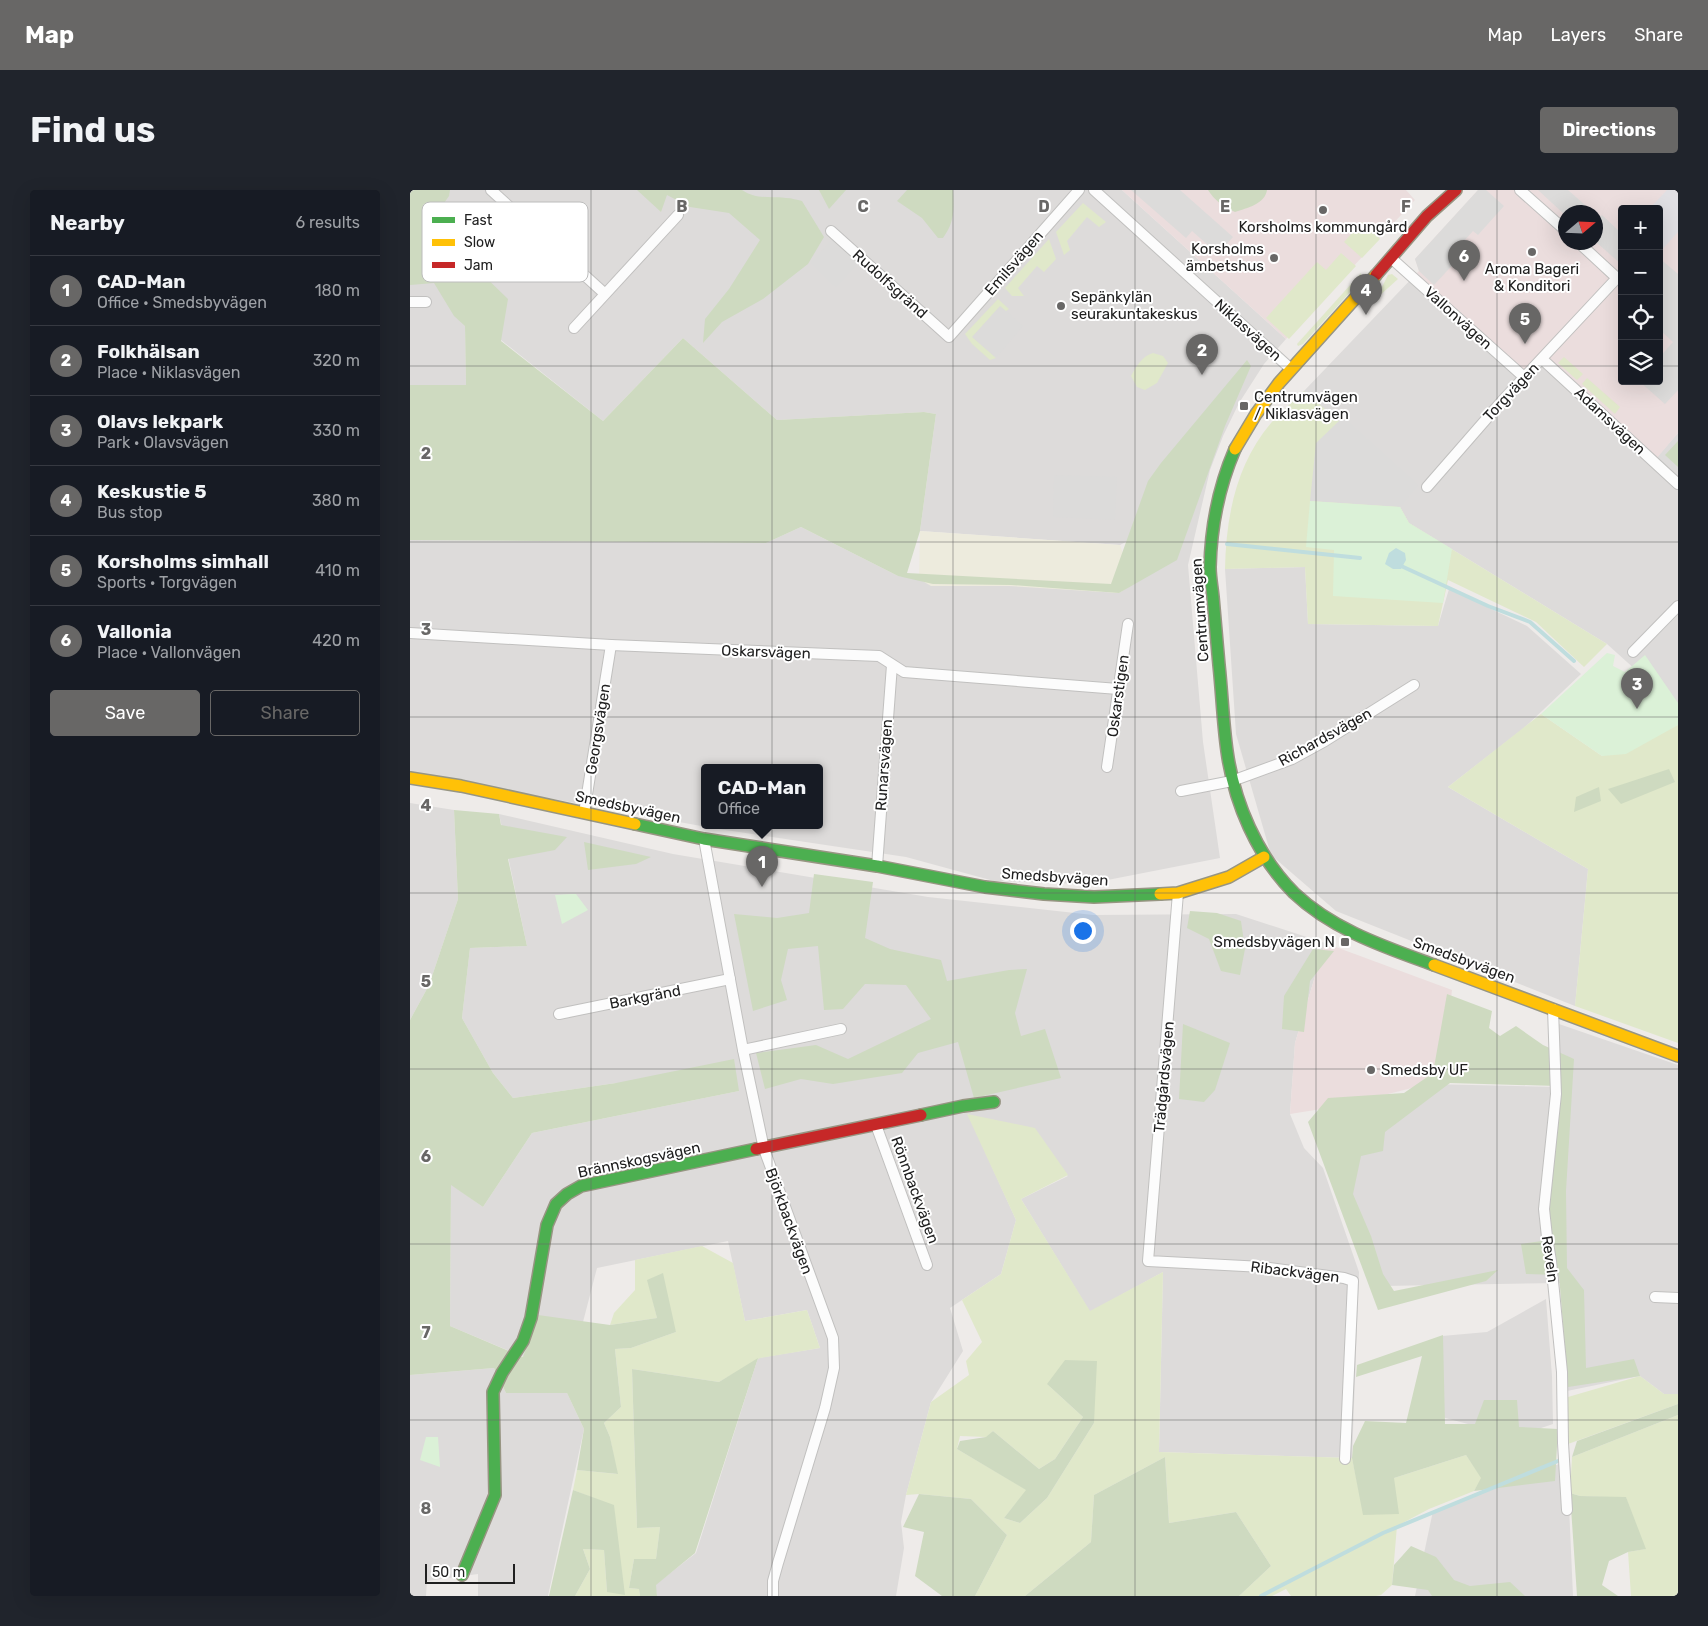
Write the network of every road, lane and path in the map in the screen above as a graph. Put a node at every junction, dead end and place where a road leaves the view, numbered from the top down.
1 (492, 190) edge
2 (1079, 190) edge
3 (1094, 190) edge
4 (1444, 190) edge
5 (1456, 190) edge
6 (1520, 190) edge
7 (505, 202) edge
8 (678, 215) dead end
9 (1427, 216) junction
10 (1558, 224) edge
11 (832, 231) dead end
12 (1587, 250) edge
13 (1391, 258) junction
14 (588, 279) edge
15 (604, 294) junction
16 (410, 302) edge
17 (426, 302) dead end
18 (574, 328) dead end
19 (950, 337) joint
20 (1542, 359) junction
21 (1291, 369) junction
22 (1524, 377) junction
23 (1678, 484) edge
24 (1427, 486) dead end
25 (1678, 606) edge
26 (1128, 624) dead end
27 (410, 633) edge
28 (611, 645) junction
29 (1633, 652) dead end
30 (892, 665) junction
31 (1414, 685) dead end
32 (1118, 690) junction
33 (1108, 767) dead end
34 (410, 778) edge
35 (1232, 780) junction
36 (1181, 790) dead end
37 (584, 813) junction
38 (704, 839) junction
39 (1264, 857) junction
40 (877, 866) junction
41 (1178, 893) junction
42 (730, 979) junction
43 (1553, 1009) junction
44 (559, 1014) dead end
45 (841, 1029) dead end
46 (743, 1050) junction
47 (1678, 1056) edge
48 (994, 1102) dead end
49 (876, 1125) junction
50 (764, 1149) junction
51 (1148, 1261) joint
52 (927, 1265) dead end
53 (1655, 1297) dead end
54 (1678, 1298) edge
55 (1345, 1458) dead end
56 (1567, 1510) dead end
57 (462, 1575) dead end
58 (773, 1596) edge

1 - 7 street
2 - 19 street, Emilsvägen
3 - 21 street, Niklasvägen
4 - 9 main road, Centrumvägen
5 - 9 main road, Centrumvägen
6 - 10 street
8 - 15 street
9 - 13 main road, Centrumvägen
11 - 19 street, Rudolfsgränd
12 - 20 street, Torgvägen
13 - 21 main road, Centrumvägen
13 - 22 street, Vallonvägen
14 - 15 street
15 - 18 street
16 - 17 street
20 - 22 street, Torgvägen
20 - 23 street, Adamsvägen
21 - 35 main road, Centrumvägen
22 - 24 street, Torgvägen
25 - 29 street
26 - 32 street, Oskarstigen
27 - 28 street, Oskarsvägen
28 - 30 street, Oskarsvägen
28 - 37 street, Georgsvägen
30 - 32 street, Oskarsvägen
30 - 40 street, Runarsvägen
31 - 35 street, Richardsvägen
32 - 33 street, Oskarstigen
34 - 37 main road, Smedsbyvägen
35 - 36 street
35 - 39 main road, Centrumvägen
37 - 38 main road, Smedsbyvägen
38 - 40 main road, Smedsbyvägen
38 - 42 street, Björkbackvägen
39 - 41 main road, Smedsbyvägen
39 - 43 main road, Smedsbyvägen
40 - 41 main road, Smedsbyvägen
41 - 51 street, Trädgårdsvägen
42 - 44 street, Barkgränd
42 - 46 street, Björkbackvägen
43 - 47 main road, Smedsbyvägen
43 - 56 street, Reveln
45 - 46 street
46 - 50 street, Björkbackvägen
48 - 49 main road, Rönnbackvägen
49 - 50 main road, Rönnbackvägen
49 - 52 street, Rönnbackvägen
50 - 57 main road, Brännskogsvägen
50 - 58 street, Björkbackvägen
51 - 55 street, Ribackvägen
53 - 54 street

